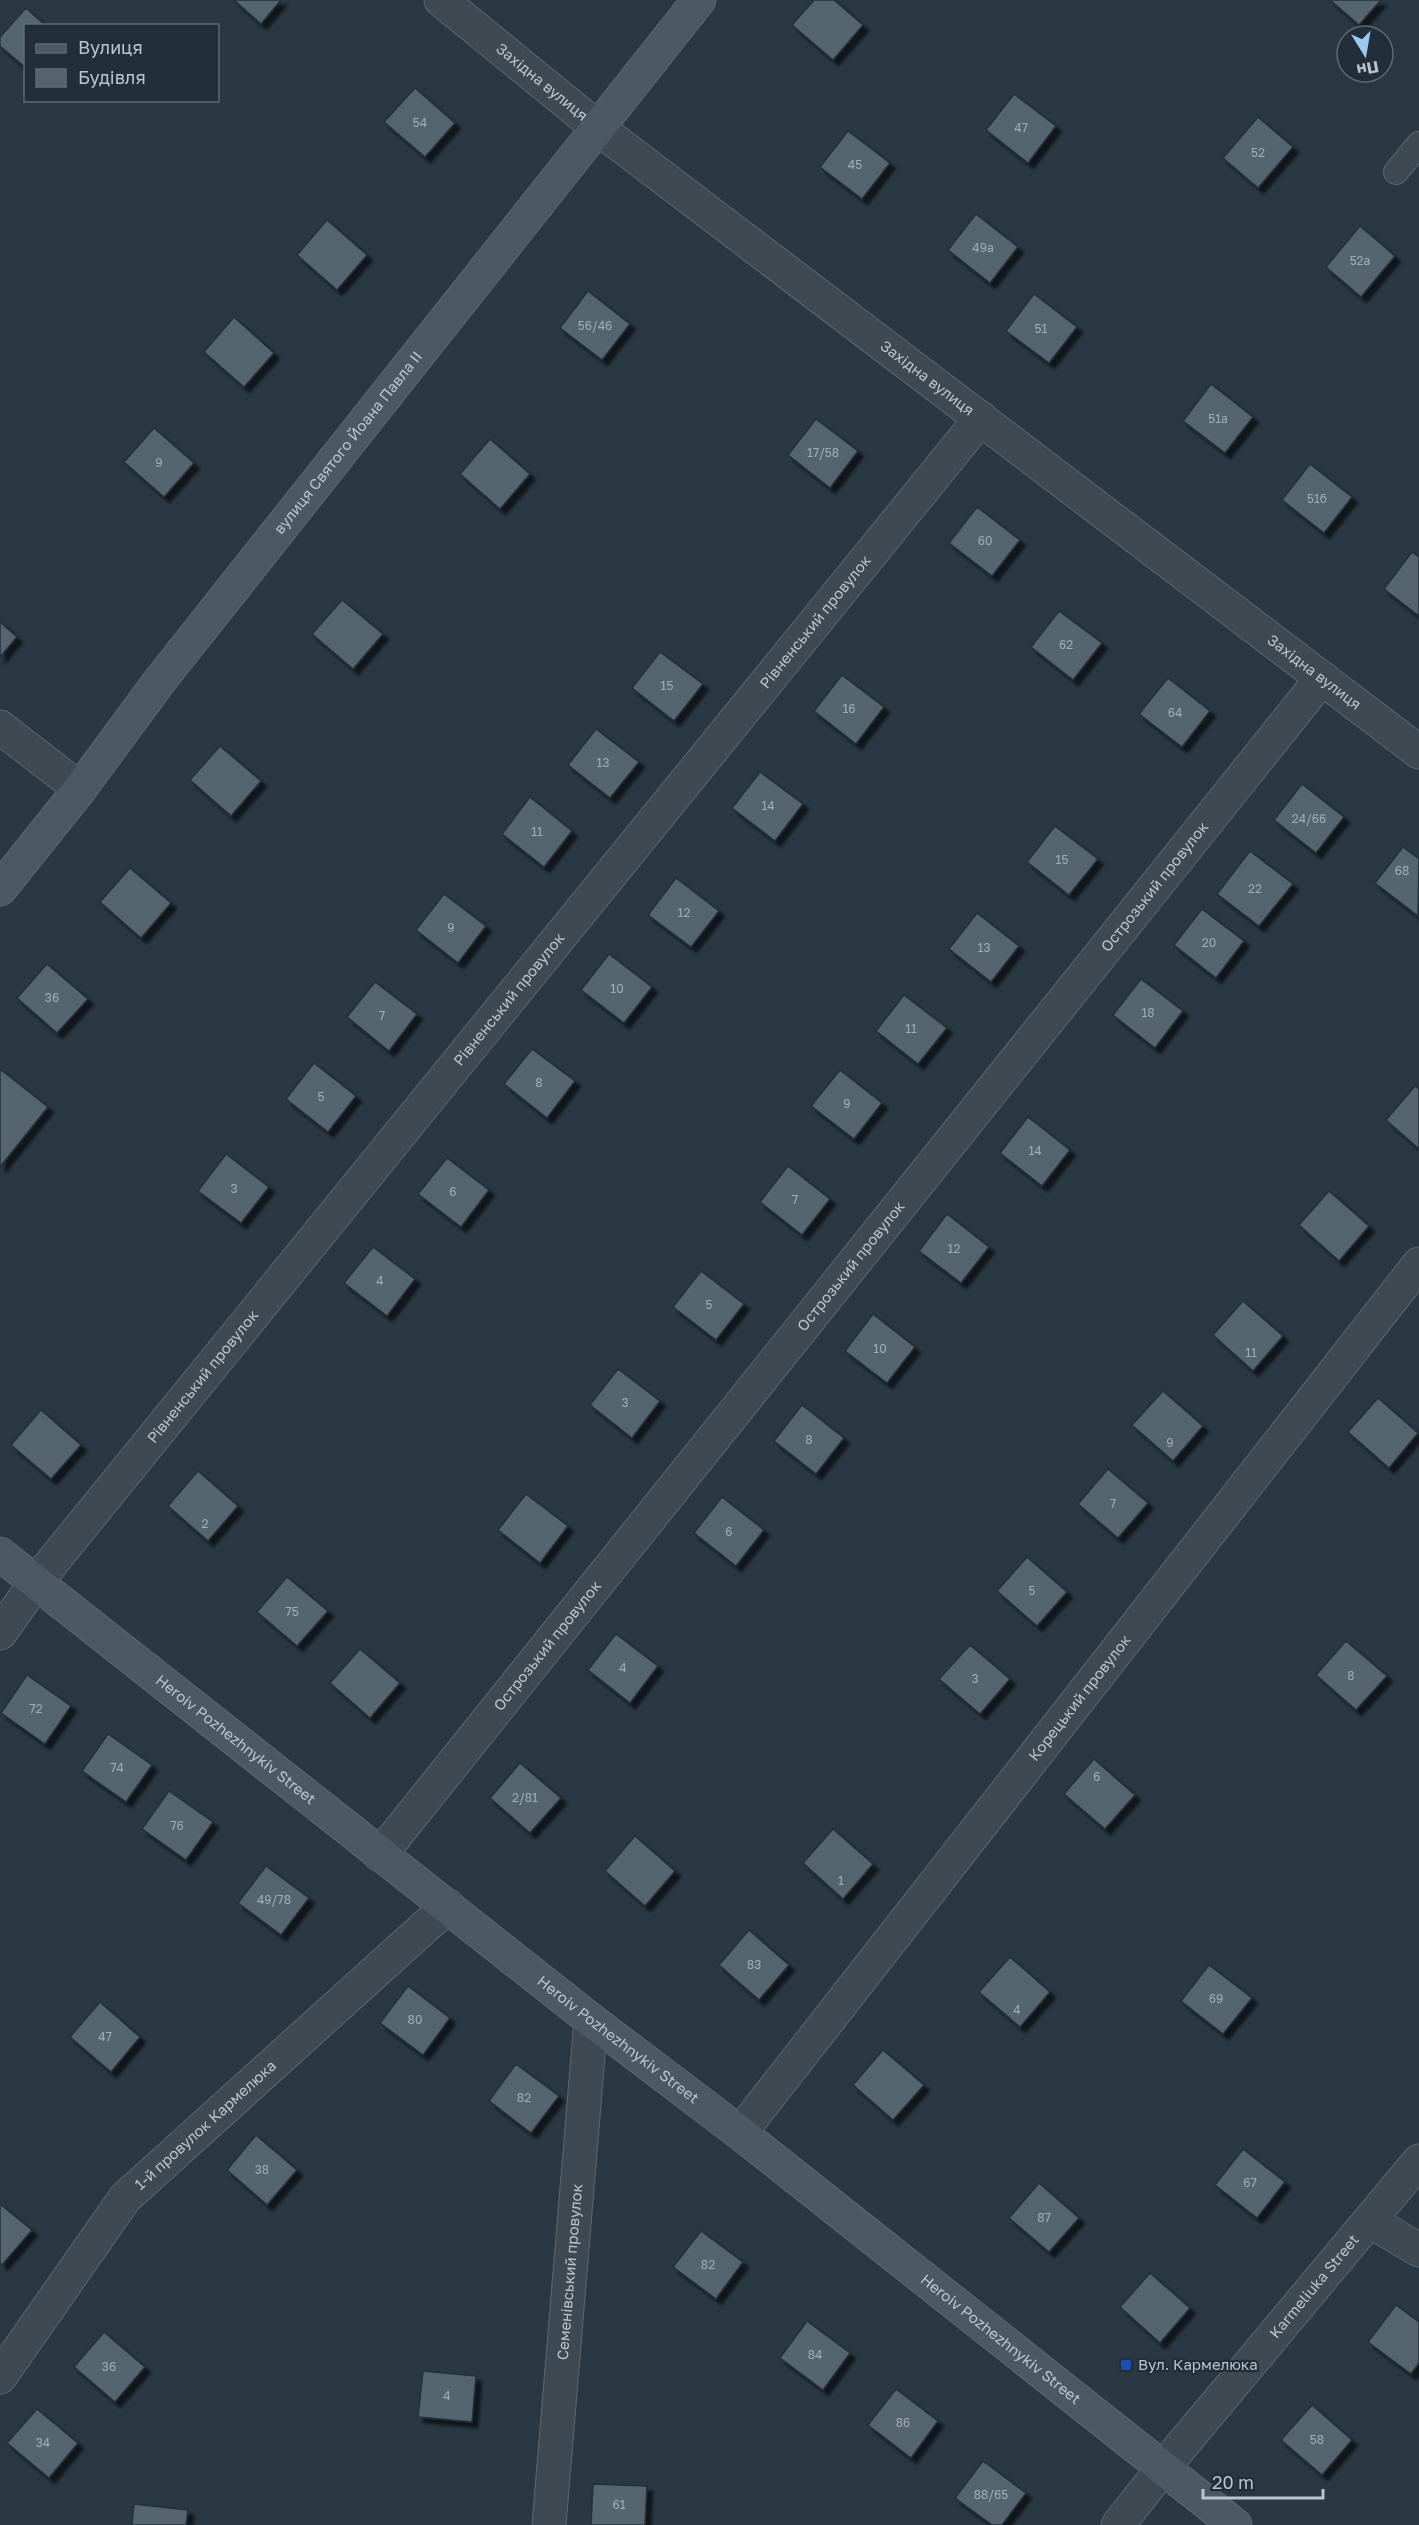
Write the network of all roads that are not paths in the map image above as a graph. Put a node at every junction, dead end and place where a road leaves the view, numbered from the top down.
1 (441, 0) edge
2 (699, 0) edge
3 (598, 128) junction
4 (1419, 144) edge
5 (1396, 172) dead end
6 (981, 418) junction
7 (1322, 678) junction
8 (0, 727) edge
9 (1419, 752) edge
10 (80, 789) junction
11 (0, 889) edge
12 (1419, 1264) edge
13 (0, 1554) edge
14 (37, 1581) junction
15 (0, 1632) edge
16 (380, 1855) junction
17 (448, 1906) junction
18 (591, 2020) junction
19 (740, 2133) junction
20 (1419, 2161) edge
21 (1370, 2221) junction
22 (1419, 2250) edge
23 (0, 2377) edge
24 (1163, 2468) junction
25 (549, 2525) edge
26 (1118, 2525) edge
27 (1235, 2525) edge

1 - 3 street, Західна вулиця
2 - 3 street, вулиця Святого Йоана Павла II
3 - 6 street, Західна вулиця
3 - 10 street, вулиця Святого Йоана Павла II
4 - 5 lane
6 - 7 street, Західна вулиця
6 - 14 street, Рівненський провулок
7 - 9 street, Західна вулиця
7 - 16 street, Острозький провулок
8 - 10 street
10 - 11 street, вулиця Святого Йоана Павла II
12 - 19 street, Корецький провулок
13 - 14 street, Heroiv Pozhezhnykiv Street
14 - 15 street, Рівненський провулок
14 - 16 street, Heroiv Pozhezhnykiv Street
16 - 17 street, Heroiv Pozhezhnykiv Street
17 - 18 street, Heroiv Pozhezhnykiv Street
17 - 23 street, 1-й провулок Кармелюка
18 - 19 street, Heroiv Pozhezhnykiv Street
18 - 25 street, Семенівський провулок
19 - 24 street, Heroiv Pozhezhnykiv Street
20 - 21 street, Karmeliuka Street
21 - 22 street
21 - 24 street, Karmeliuka Street
24 - 26 street, Karmeliuka Street
24 - 27 street, Heroiv Pozhezhnykiv Street

